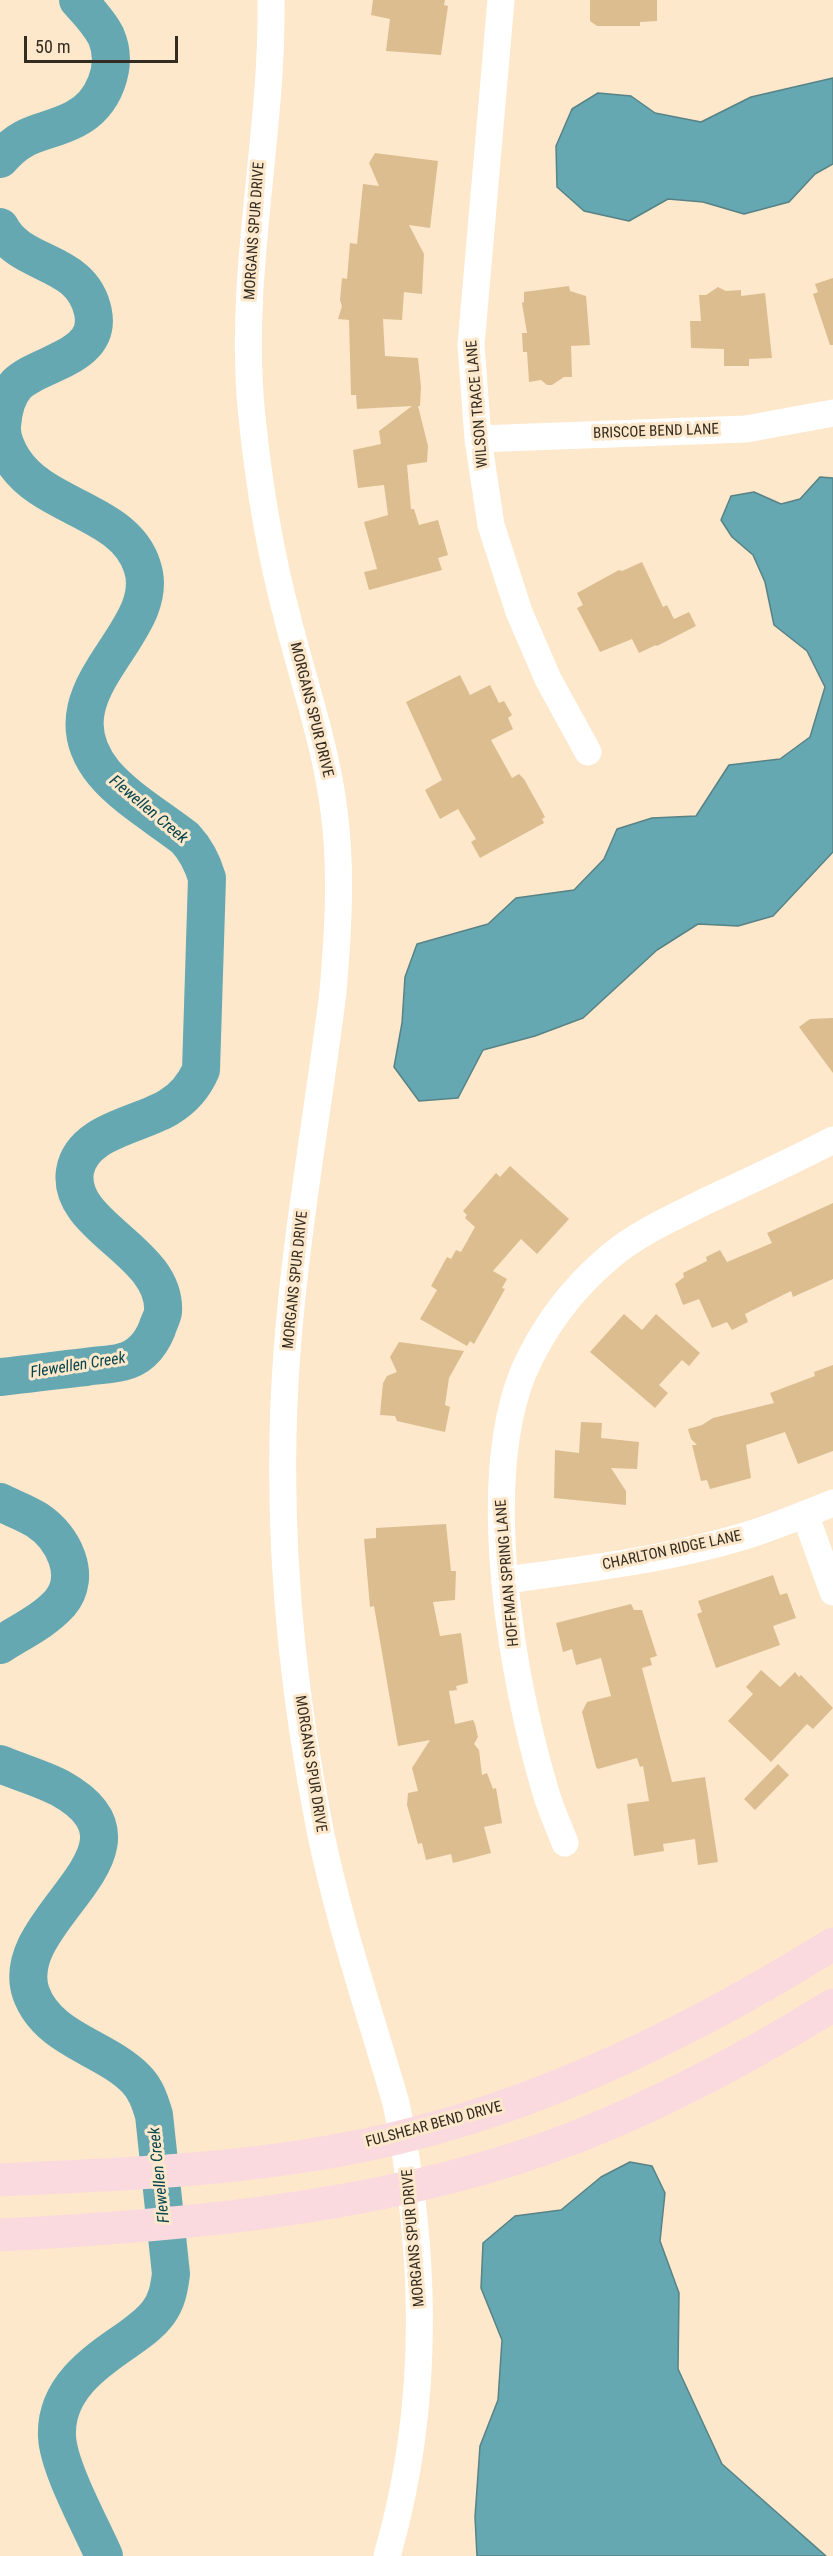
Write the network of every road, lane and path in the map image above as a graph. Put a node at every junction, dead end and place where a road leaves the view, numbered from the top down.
1 (271, 0) edge
2 (501, 0) edge
3 (833, 413) edge
4 (478, 439) junction
5 (588, 752) dead end
6 (833, 1140) edge
7 (833, 1503) edge
8 (805, 1514) junction
9 (506, 1580) junction
10 (833, 1592) edge
11 (565, 1843) dead end
12 (833, 1944) edge
13 (833, 2005) edge
14 (403, 2136) junction
15 (0, 2180) edge
16 (410, 2185) junction
17 (0, 2235) edge
18 (387, 2556) edge

1 - 14 street, MORGANS SPUR DRIVE
2 - 4 street, WILSON TRACE LANE
3 - 4 street, BRISCOE BEND LANE
4 - 5 street, WILSON TRACE LANE
6 - 9 street, HOFFMAN SPRING LANE
7 - 8 street, CHARLTON RIDGE LANE
8 - 9 street, CHARLTON RIDGE LANE
8 - 10 street
9 - 11 street, HOFFMAN SPRING LANE
12 - 14 main road, FULSHEAR BEND DRIVE
13 - 16 main road
14 - 15 main road, FULSHEAR BEND DRIVE
14 - 16 street, MORGANS SPUR DRIVE
16 - 17 main road
16 - 18 street, MORGANS SPUR DRIVE

